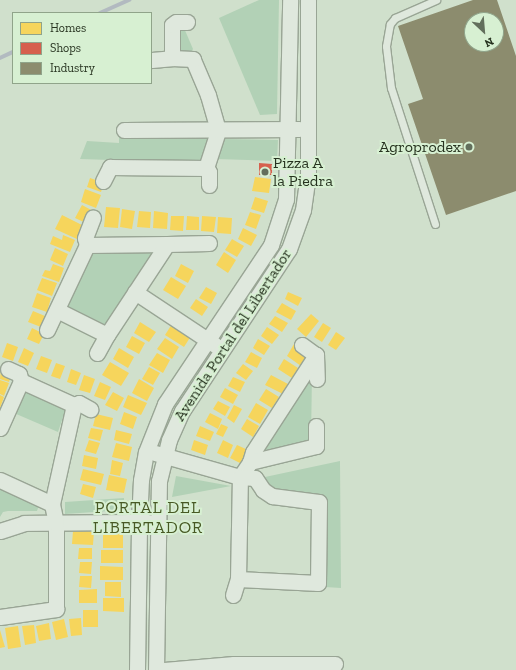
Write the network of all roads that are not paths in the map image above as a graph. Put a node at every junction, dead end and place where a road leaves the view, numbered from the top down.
1 (290, 0) edge
2 (308, 0) edge
3 (436, 0) edge
4 (188, 22) dead end
5 (172, 58) junction
6 (152, 60) edge
7 (289, 129) junction
8 (308, 129) junction
9 (124, 130) dead end
10 (218, 130) junction
11 (206, 168) junction
12 (103, 181) dead end
13 (209, 185) dead end
14 (94, 217) dead end
15 (435, 224) dead end
16 (209, 243) dead end
17 (167, 244) junction
18 (87, 245) junction
19 (135, 292) junction
20 (57, 310) junction
21 (47, 330) dead end
22 (107, 335) junction
23 (207, 340) junction
24 (302, 345) dead end
25 (223, 350) junction
26 (97, 353) dead end
27 (316, 355) junction
28 (8, 369) dead end
29 (317, 379) dead end
30 (21, 381) junction
31 (74, 404) junction
32 (90, 409) dead end
33 (316, 426) dead end
34 (0, 428) edge
35 (146, 452) junction
36 (164, 455) junction
37 (250, 462) junction
38 (240, 477) junction
39 (0, 480) edge
40 (52, 504) junction
41 (139, 522) junction
42 (158, 522) junction
43 (56, 523) junction
44 (0, 531) edge
45 (238, 579) junction
46 (234, 595) dead end
47 (0, 617) edge
48 (335, 664) dead end
49 (137, 670) edge
50 (156, 670) edge
51 (164, 670) edge

1 - 7 street, Avenida Portal del Libertador
2 - 8 street, Avenida Portal del Libertador
3 - 15 lane
4 - 5 street
5 - 6 street
5 - 10 street
7 - 8 street
7 - 10 street
7 - 23 street, Avenida Portal del Libertador
8 - 25 street, Avenida Portal del Libertador
9 - 10 street
10 - 11 street
11 - 12 street
11 - 13 street
14 - 18 street
16 - 17 street
17 - 18 street
17 - 19 street
18 - 20 street
19 - 22 street
19 - 23 street
20 - 21 street
20 - 22 street
22 - 26 street
23 - 25 street
23 - 35 street, Avenida Portal del Libertador
24 - 27 street
25 - 36 street, Avenida Portal del Libertador
27 - 29 street
27 - 37 street
28 - 30 street
30 - 31 street
30 - 34 street
31 - 32 street
31 - 40 street
33 - 37 street
35 - 36 street
35 - 41 street, Avenida Portal del Libertador
36 - 38 street
36 - 42 street, Avenida Portal del Libertador
37 - 38 street
38 - 45 street
38 - 45 street
39 - 40 street
40 - 43 street
41 - 42 street
41 - 43 street
41 - 49 street, Avenida Portal del Libertador
42 - 50 street, Avenida Portal del Libertador
43 - 44 street
43 - 47 street
45 - 46 street
48 - 51 street

